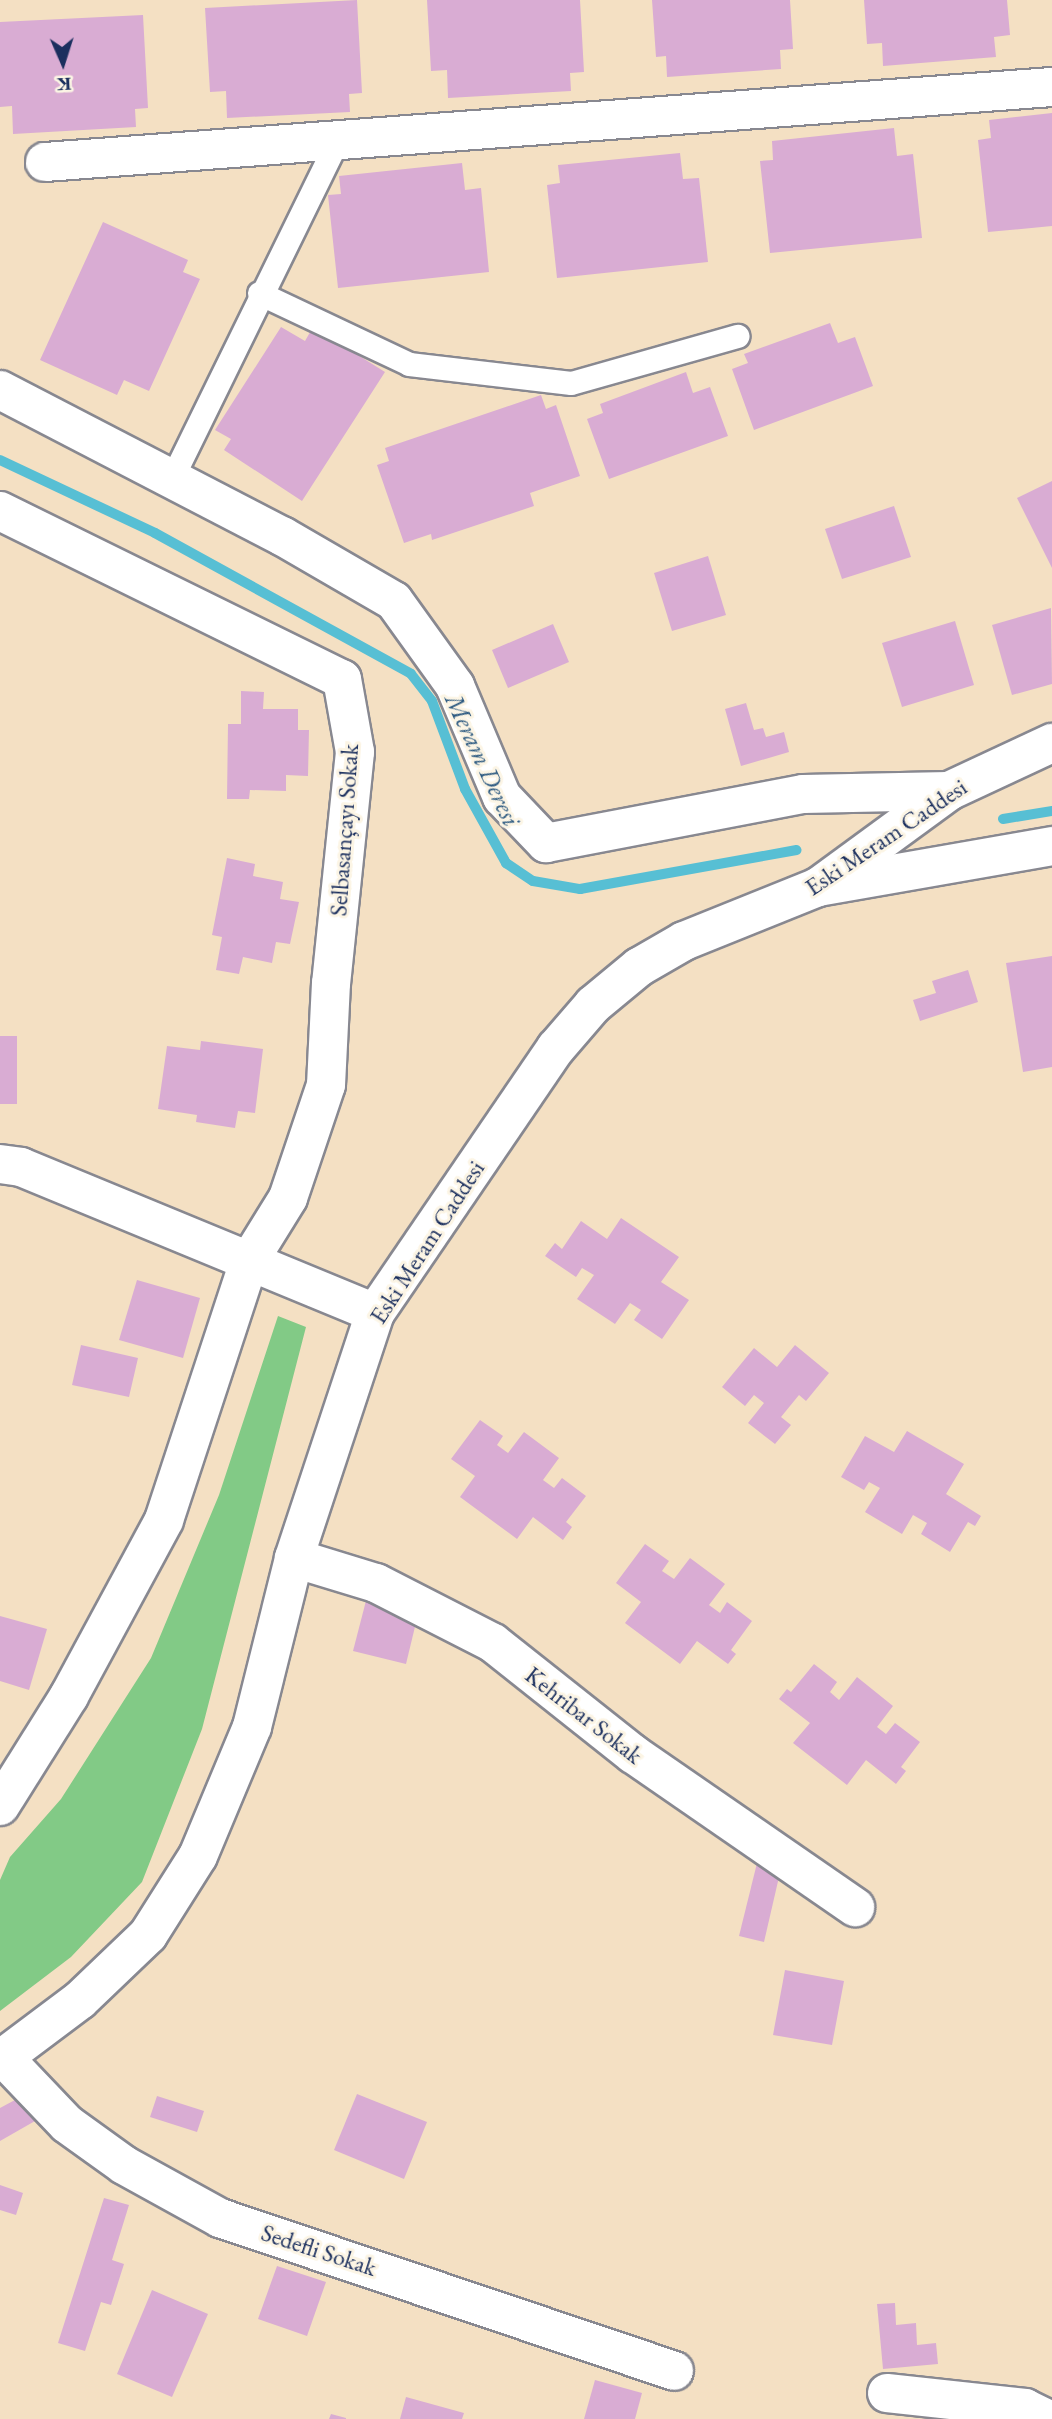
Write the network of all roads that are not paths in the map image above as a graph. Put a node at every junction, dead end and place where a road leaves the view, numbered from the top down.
1 (1052, 87) edge
2 (337, 141) junction
3 (45, 162) dead end
4 (259, 293) junction
5 (737, 337) dead end
6 (0, 390) edge
7 (171, 480) junction
8 (0, 511) edge
9 (1052, 743) edge
10 (949, 791) junction
11 (1052, 846) edge
12 (818, 887) junction
13 (0, 1164) edge
14 (249, 1261) junction
15 (375, 1313) junction
16 (294, 1558) junction
17 (0, 1806) edge
18 (855, 1907) dead end
19 (2, 2059) edge
20 (674, 2371) dead end
21 (887, 2393) dead end
22 (1048, 2419) edge

1 - 2 street
2 - 3 street
2 - 4 lane
4 - 5 lane
4 - 7 lane
6 - 7 street
7 - 10 street
8 - 14 street, Selbasançayı Sokak
9 - 10 street, Eski Meram Caddesi
10 - 12 street, Eski Meram Caddesi
11 - 12 street
12 - 15 street, Eski Meram Caddesi
13 - 14 street
14 - 15 street
14 - 17 street
15 - 16 street, Eski Meram Caddesi
16 - 18 street, Kehribar Sokak
16 - 19 street, Eski Meram Caddesi
19 - 20 street, Sedefli Sokak
21 - 22 street

